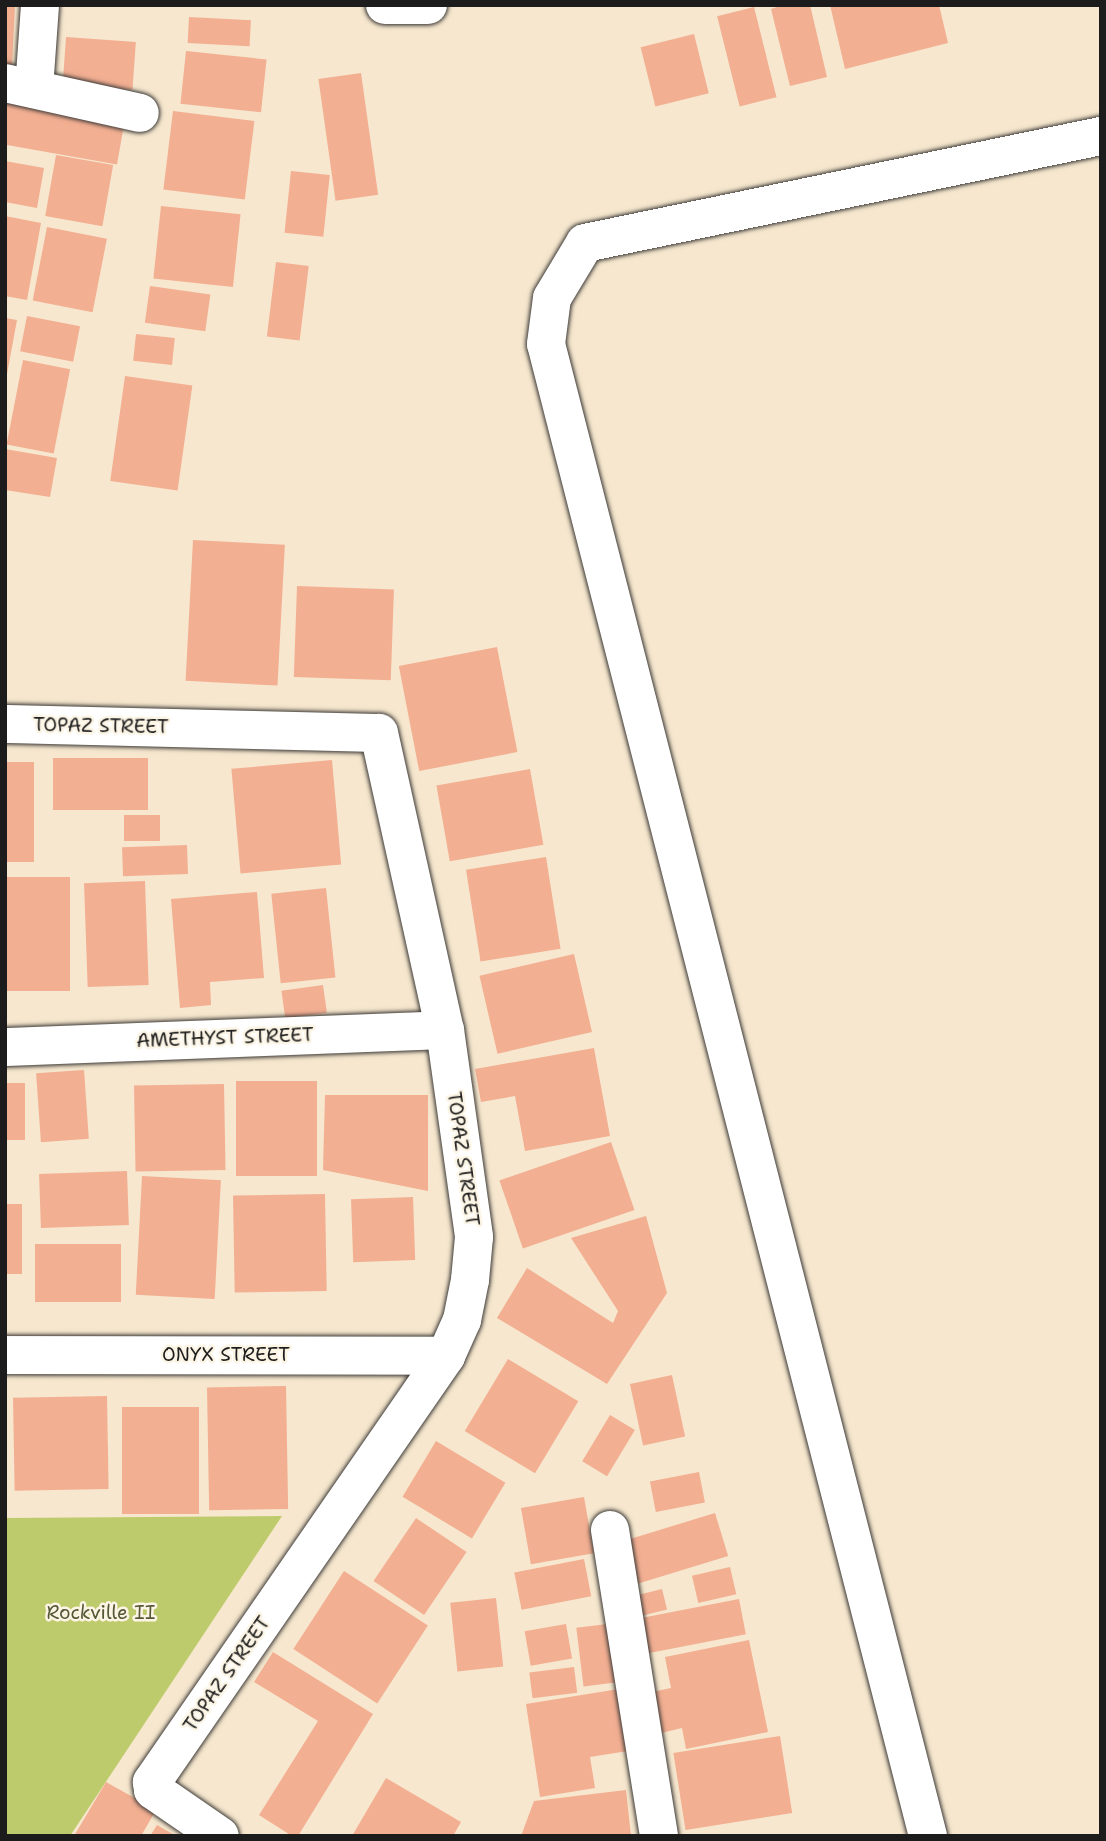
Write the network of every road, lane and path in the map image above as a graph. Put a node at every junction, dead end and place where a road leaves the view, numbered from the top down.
1 (40, 5) edge
2 (385, 5) edge
3 (428, 5) edge
4 (20, 86) edge
5 (140, 113) dead end
6 (1101, 136) edge
7 (5, 724) edge
8 (445, 1030) junction
9 (5, 1047) edge
10 (5, 1355) edge
11 (446, 1356) junction
12 (610, 1530) dead end
13 (220, 1836) edge
14 (660, 1836) edge
15 (928, 1836) edge

1 - 4 street
2 - 3 street
4 - 5 street
6 - 15 street
7 - 8 street, TOPAZ STREET
8 - 9 street, AMETHYST STREET
8 - 11 street, TOPAZ STREET
10 - 11 street, ONYX STREET
11 - 13 street, TOPAZ STREET
12 - 14 street

